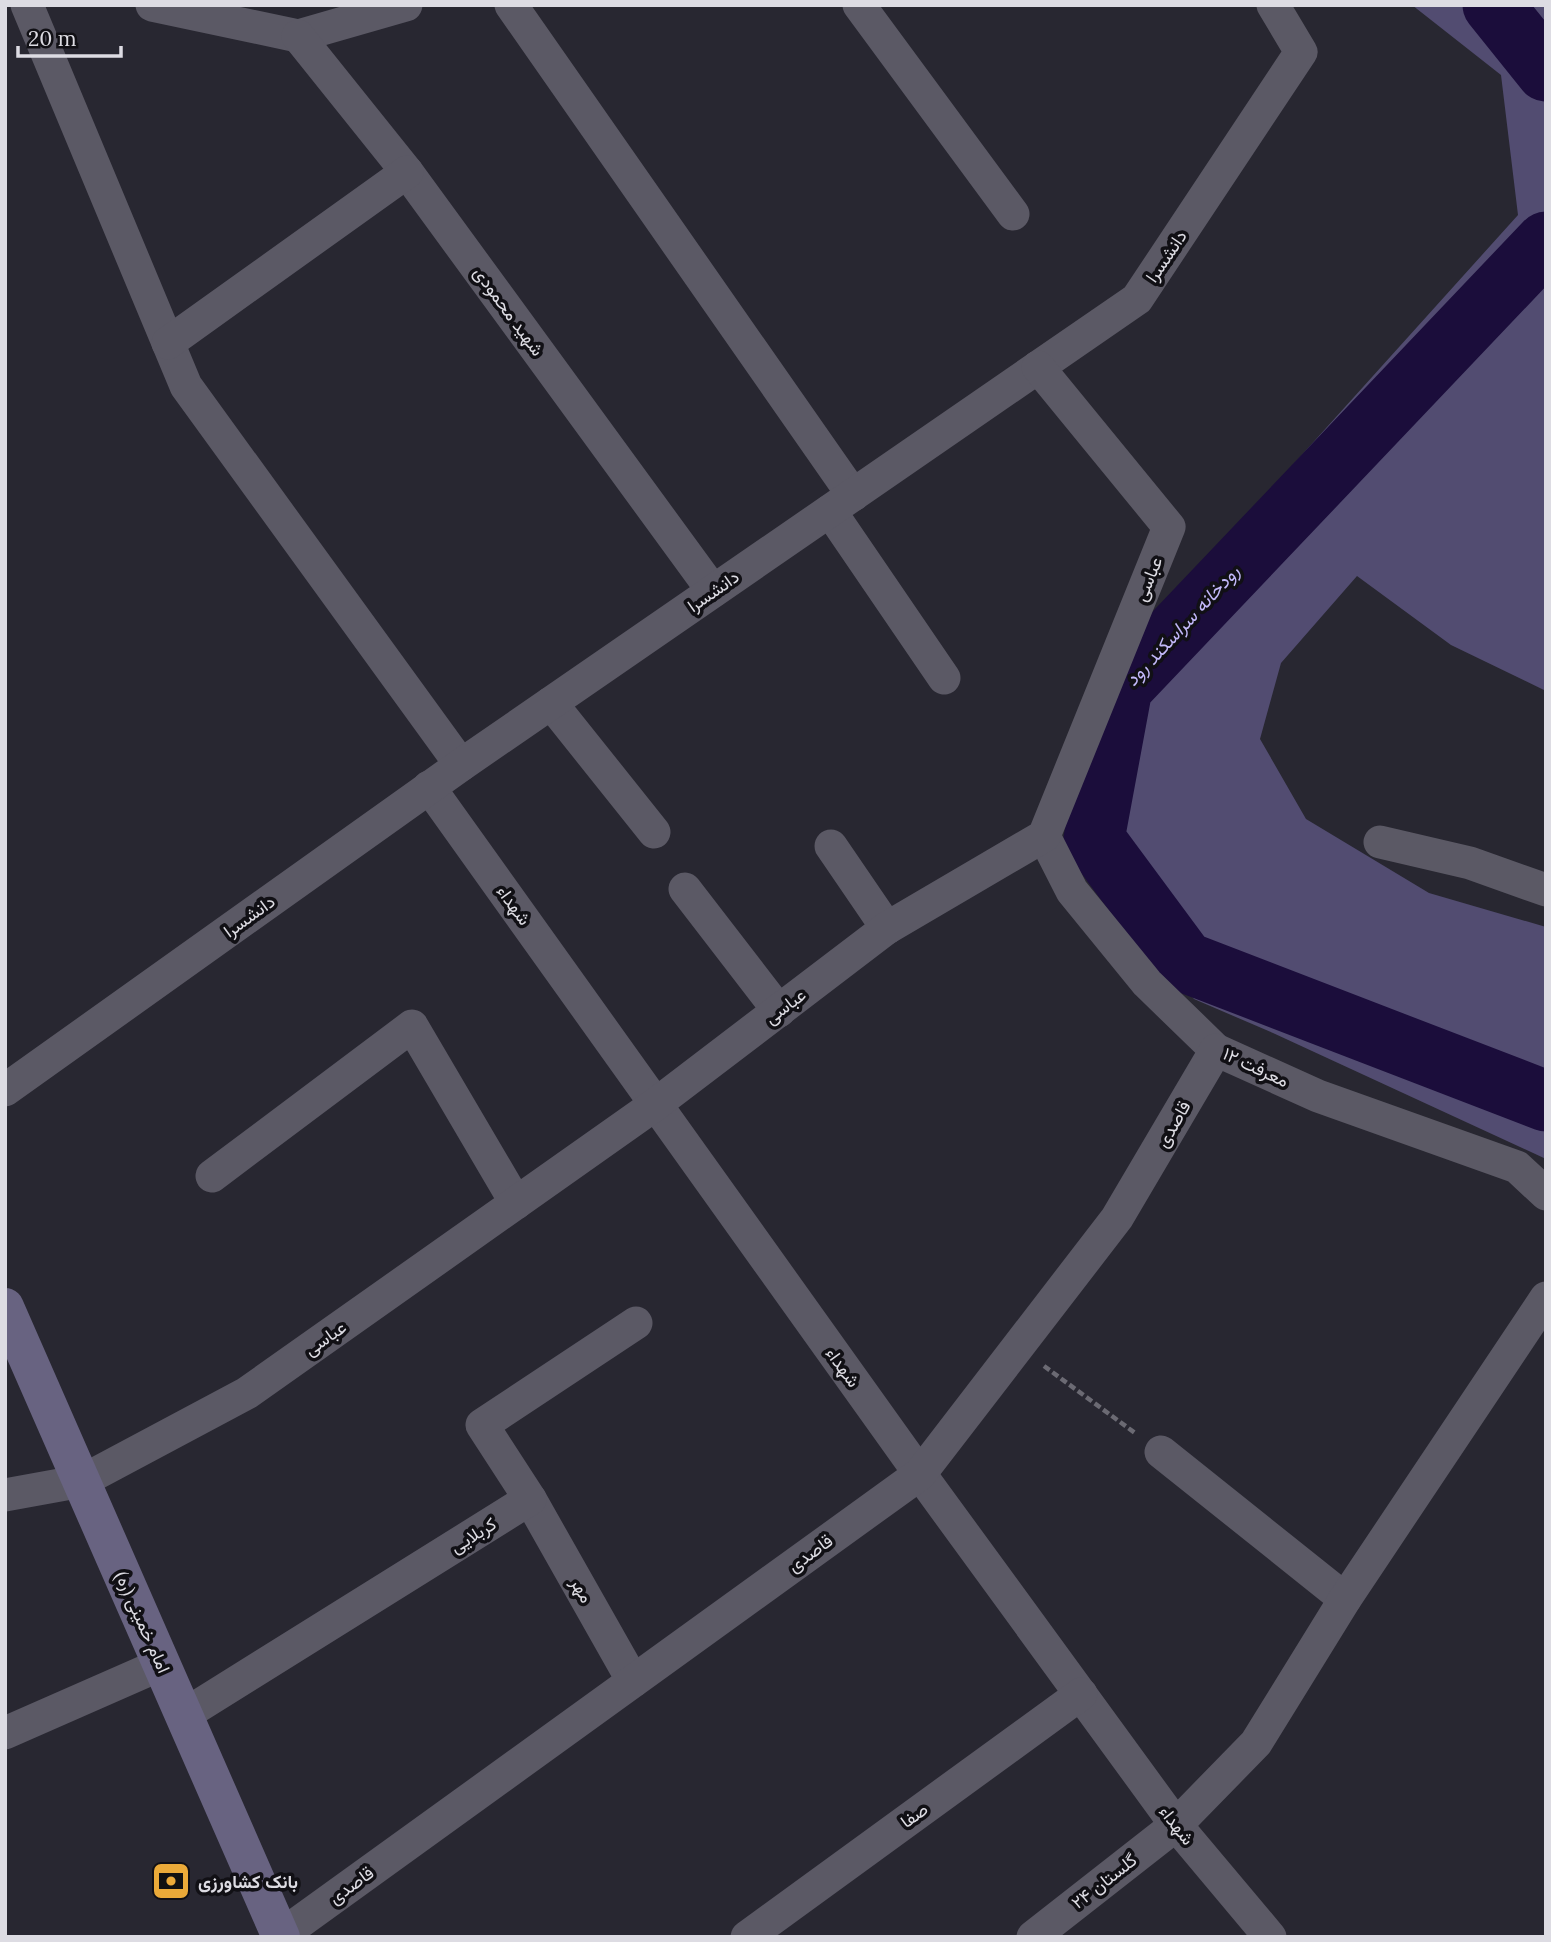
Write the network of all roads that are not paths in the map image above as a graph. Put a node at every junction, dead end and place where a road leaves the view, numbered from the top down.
1 (27, 5) edge
2 (152, 5) edge
3 (406, 5) edge
4 (511, 5) edge
5 (859, 5) edge
6 (1273, 5) edge
7 (298, 36) junction
8 (407, 172) junction
9 (1013, 214) dead end
10 (168, 343) junction
11 (1038, 368) junction
12 (842, 503) junction
13 (713, 591) junction
14 (944, 678) dead end
15 (551, 702) junction
16 (461, 765) junction
17 (429, 787) junction
18 (654, 832) dead end
19 (1044, 836) junction
20 (1380, 842) dead end
21 (831, 846) dead end
22 (685, 889) dead end
23 (1546, 890) edge
24 (887, 929) junction
25 (779, 1011) junction
26 (1216, 1050) junction
27 (5, 1090) edge
28 (656, 1104) junction
29 (212, 1176) dead end
30 (1546, 1194) edge
31 (516, 1203) junction
32 (1546, 1298) edge
33 (5, 1307) edge
34 (636, 1323) dead end
35 (1161, 1452) road end
36 (920, 1474) junction
37 (82, 1481) junction
38 (5, 1495) edge
39 (530, 1499) junction
40 (1345, 1599) junction
41 (162, 1664) junction
42 (633, 1681) junction
43 (1081, 1694) junction
44 (184, 1715) junction
45 (5, 1733) edge
46 (1176, 1825) junction
47 (281, 1936) edge
48 (747, 1937) edge
49 (1032, 1937) edge
50 (1270, 1937) edge

1 - 10 street
2 - 7 street
3 - 7 street
4 - 12 street
5 - 9 street
6 - 11 street, دانشسرا
7 - 8 street, شهید محمودی
8 - 10 street
8 - 13 street, شهید محمودی
10 - 16 street
11 - 12 street, دانشسرا
11 - 19 street, عباسی
12 - 13 street, دانشسرا
12 - 14 street
13 - 15 street, دانشسرا
15 - 16 street, دانشسرا
15 - 18 street
16 - 17 street, دانشسرا
17 - 27 street, دانشسرا
17 - 28 street, شهداء
19 - 24 street, عباسی
19 - 26 street, معرفت ۱۲
20 - 23 street
21 - 24 street
22 - 25 street
24 - 25 street, عباسی
25 - 28 street, عباسی
26 - 30 street, معرفت ۱۲
26 - 36 street, قاصدی
28 - 31 street, عباسی
28 - 36 street, شهداء
29 - 31 street
31 - 37 street, عباسی
32 - 40 street, گلستان ۲۴
33 - 37 main road, امام خمینی (ره)
34 - 39 street
35 - 40 street
36 - 42 street, قاصدی
36 - 43 street, شهداء
37 - 38 street, عباسی
37 - 41 main road, امام خمینی (ره)
39 - 42 street, مهر
39 - 44 street, کربلایی
40 - 46 street, گلستان ۲۴
41 - 44 main road, امام خمینی (ره)
41 - 45 street
42 - 47 street, قاصدی
43 - 46 street, شهداء
43 - 48 street, صفا
44 - 47 main road, امام خمینی (ره)
46 - 49 street, گلستان ۲۴
46 - 50 street, شهداء

